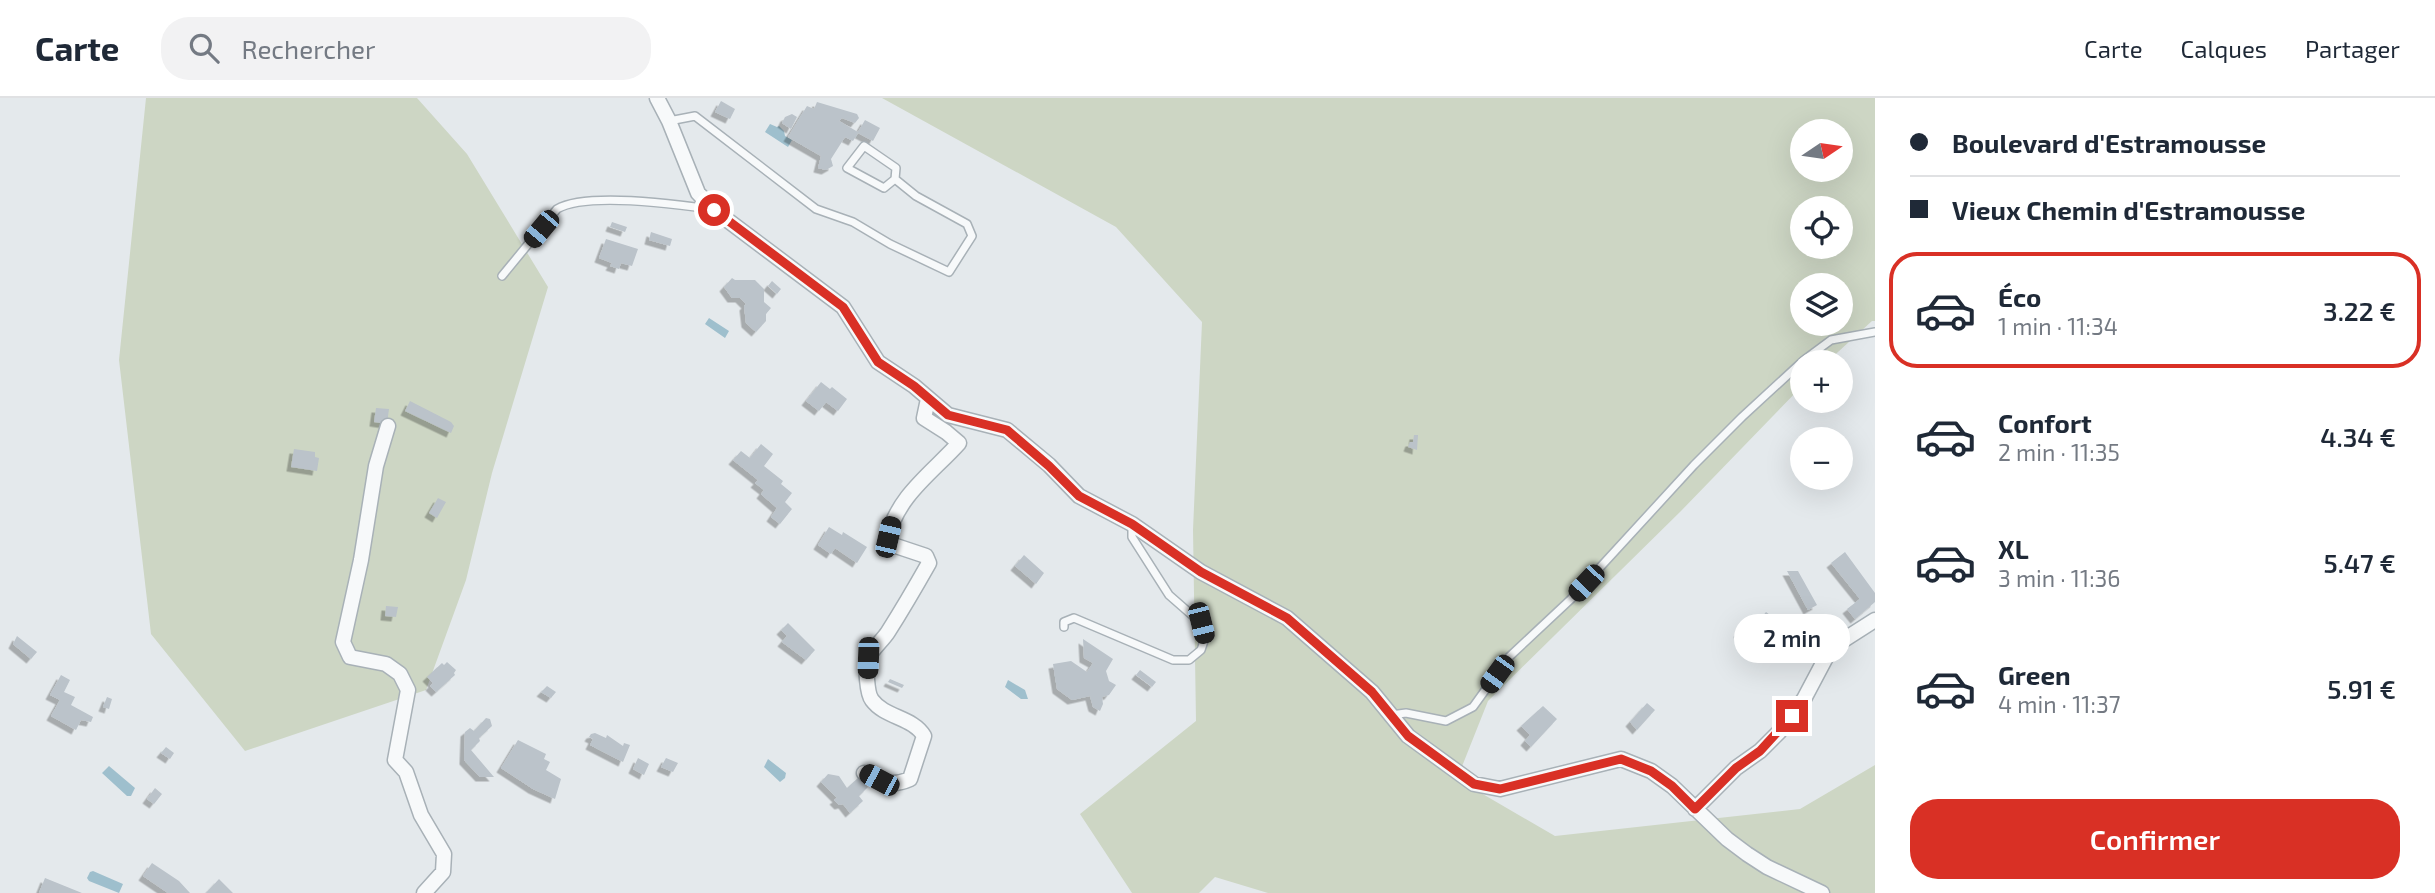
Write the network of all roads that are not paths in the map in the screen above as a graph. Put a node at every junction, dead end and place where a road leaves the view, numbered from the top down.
1 (657, 98) edge
2 (669, 121) junction
3 (895, 179) junction
4 (714, 210) junction
5 (502, 276) dead end
6 (1875, 331) edge
7 (929, 399) junction
8 (388, 426) dead end
9 (1132, 524) junction
10 (1875, 620) edge
11 (1064, 628) dead end
12 (1390, 716) junction
13 (864, 773) dead end
14 (1695, 809) junction
15 (424, 893) edge
16 (1822, 893) edge

1 - 2 street
2 - 3 lane
2 - 4 street
3 - 3 lane
4 - 5 lane
4 - 7 street
6 - 12 lane
7 - 9 street
7 - 13 street
8 - 15 street
9 - 11 lane
9 - 12 street
10 - 14 street
12 - 14 street
14 - 16 street

